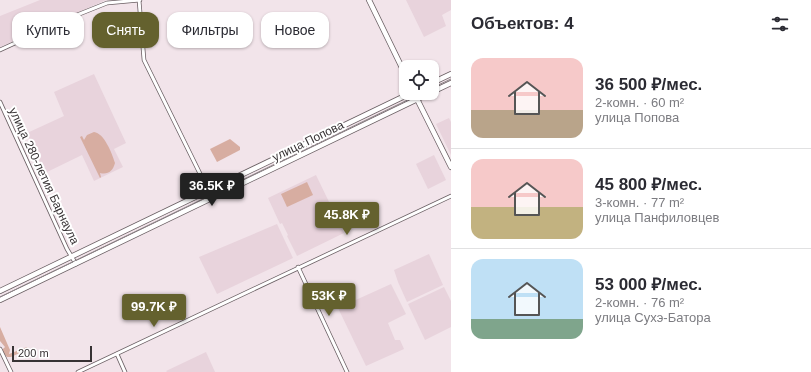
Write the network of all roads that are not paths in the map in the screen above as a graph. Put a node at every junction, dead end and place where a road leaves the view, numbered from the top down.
1 (139, 0) edge
2 (369, 0) edge
3 (0, 50) edge
4 (399, 62) edge
5 (451, 74) edge
6 (439, 80) edge
7 (451, 83) edge
8 (439, 88) edge
9 (399, 99) edge
10 (415, 100) edge
11 (418, 100) edge
12 (0, 102) edge
13 (451, 167) edge
14 (208, 191) junction
15 (451, 196) edge
16 (212, 198) junction
17 (71, 257) junction
18 (76, 264) junction
19 (298, 268) junction
20 (37, 274) junction
21 (40, 280) junction
22 (0, 291) edge
23 (0, 300) edge
24 (0, 349) edge
25 (116, 354) junction
26 (11, 372) edge
27 (78, 372) edge
28 (125, 372) edge
29 (347, 372) edge

1 - 3 street
1 - 14 street
2 - 4 main road
5 - 6 main road
7 - 8 main road, улица Попова
9 - 14 main road, улица Попова
10 - 16 main road, улица Попова
11 - 13 main road
12 - 17 street, улица 280-летия Барнаула
14 - 16 street
14 - 17 main road, улица Попова
15 - 19 street
16 - 18 main road, улица Попова
17 - 18 street, улица 280-летия Барнаула
17 - 20 main road, улица Попова
18 - 21 main road, улица Попова
19 - 25 street
19 - 29 street
20 - 21 main road
20 - 22 main road, улица Попова
21 - 23 main road, улица Попова
24 - 26 street
25 - 27 street
25 - 28 street

